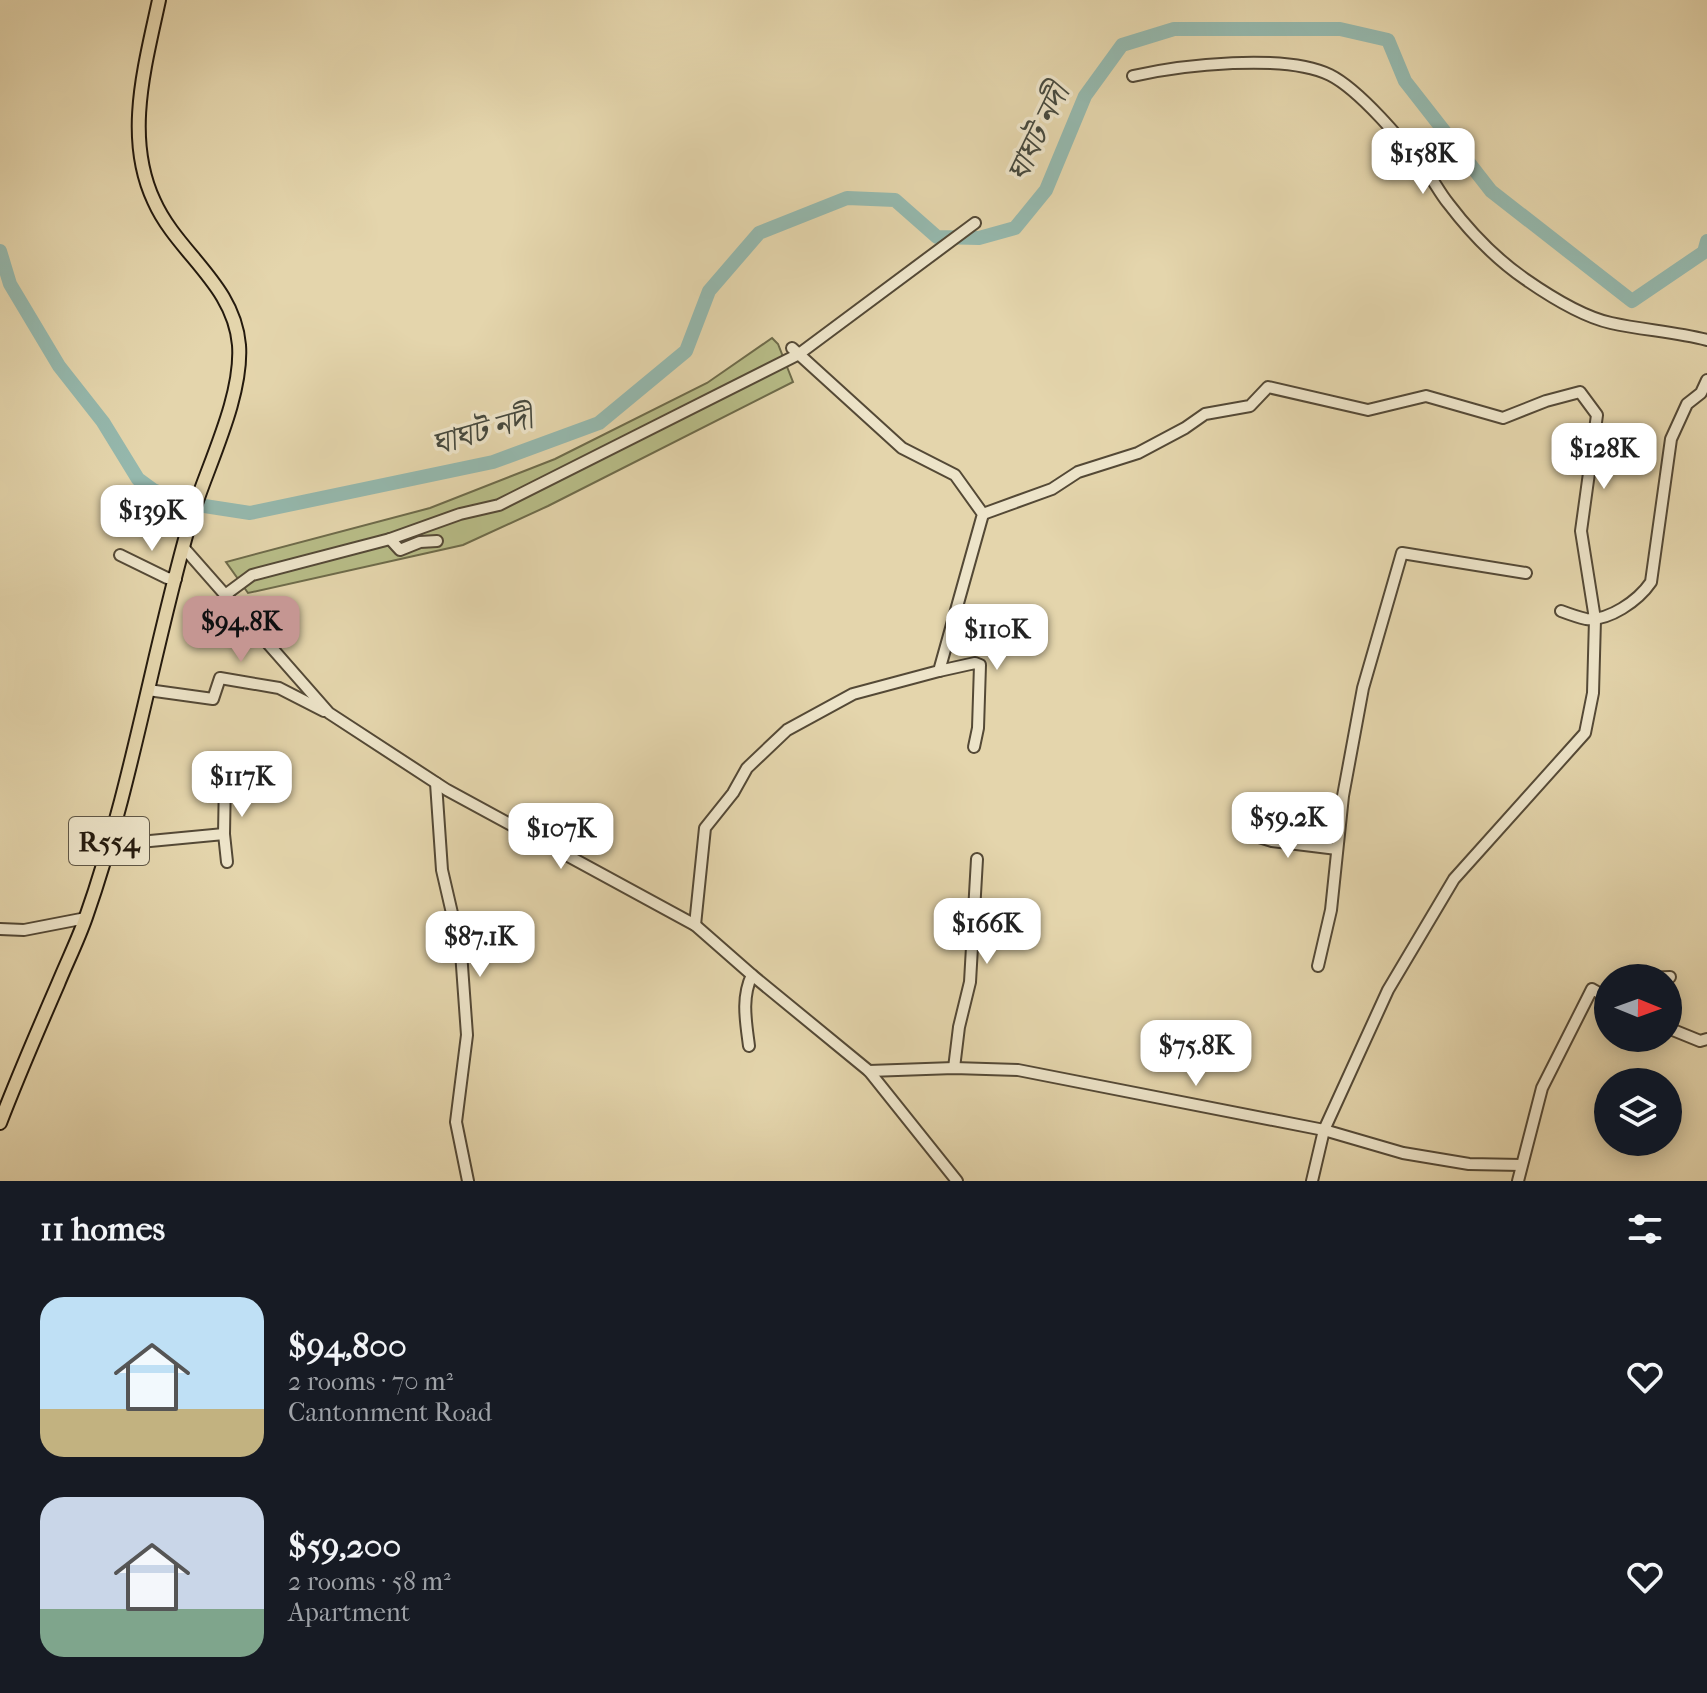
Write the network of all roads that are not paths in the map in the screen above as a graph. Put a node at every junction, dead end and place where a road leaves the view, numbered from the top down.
1 (159, 0) edge
2 (1133, 76) dead end
3 (975, 223) dead end
4 (1707, 340) edge
5 (795, 351) junction
6 (1707, 380) edge
7 (983, 514) junction
8 (390, 539) junction
9 (437, 541) dead end
10 (184, 548) junction
11 (120, 555) dead end
12 (1526, 573) dead end
13 (176, 579) junction
14 (225, 595) junction
15 (1561, 611) dead end
16 (1595, 619) junction
17 (939, 671) junction
18 (148, 690) junction
19 (329, 713) junction
20 (974, 747) dead end
21 (225, 777) dead end
22 (436, 783) junction
23 (1246, 833) dead end
24 (224, 834) junction
25 (108, 845) junction
26 (1337, 849) junction
27 (977, 859) dead end
28 (227, 862) dead end
29 (86, 918) junction
30 (695, 925) junction
31 (0, 929) edge
32 (1318, 966) dead end
33 (752, 975) junction
34 (1594, 990) edge
35 (1682, 1035) edge
36 (1707, 1039) edge
37 (749, 1046) dead end
38 (954, 1068) junction
39 (869, 1071) junction
40 (0, 1123) edge
41 (1324, 1130) junction
42 (1521, 1165) junction
43 (468, 1181) edge
44 (957, 1181) edge
45 (1312, 1181) edge
46 (1518, 1181) edge

1 - 10 main road
2 - 4 street
3 - 5 street
5 - 7 street
5 - 8 street
6 - 16 street
7 - 16 street
7 - 17 street
8 - 9 street
8 - 14 street
10 - 13 main road, R554
10 - 14 street
11 - 13 street
12 - 26 street
13 - 18 main road, R554
14 - 19 street
15 - 16 street
16 - 41 street
17 - 20 street
17 - 30 street
18 - 19 street
18 - 25 main road, R554
19 - 22 street
21 - 24 street
22 - 30 street
22 - 43 street
23 - 26 street
24 - 25 street
24 - 28 street
25 - 29 main road, R554
26 - 32 street
27 - 38 street
29 - 31 street
29 - 40 main road, R554
30 - 33 street
33 - 37 street
33 - 39 street
34 - 42 street
35 - 36 street
38 - 39 street
38 - 41 street
39 - 44 street
41 - 42 street
41 - 45 street
42 - 46 street

